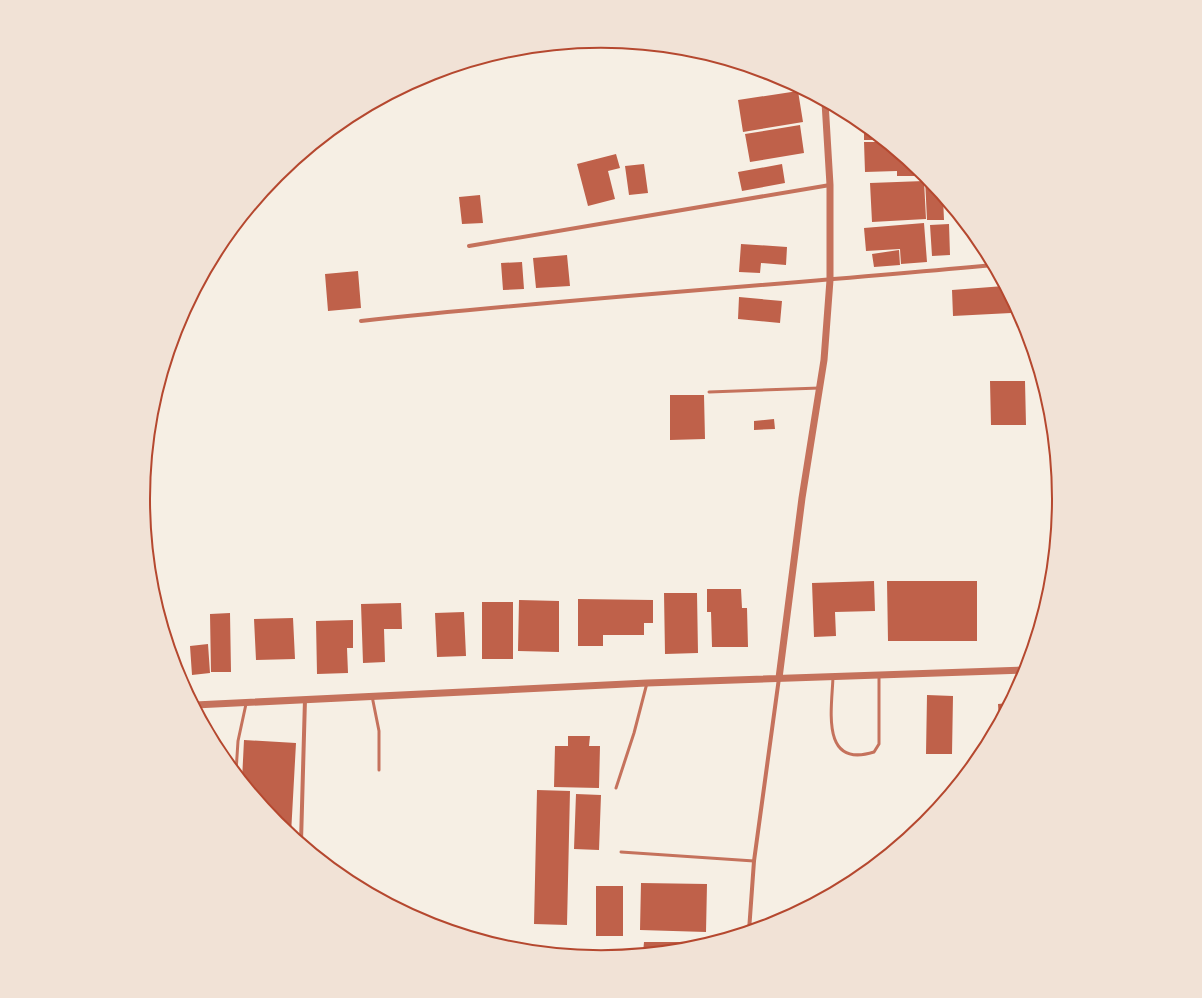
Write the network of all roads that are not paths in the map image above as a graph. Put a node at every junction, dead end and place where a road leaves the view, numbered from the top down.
1 (825, 108) edge
2 (830, 185) junction
3 (469, 246) dead end
4 (987, 266) edge
5 (830, 280) junction
6 (361, 321) dead end
7 (820, 388) junction
8 (710, 392) dead end
9 (1019, 670) edge
10 (879, 675) junction
11 (833, 676) junction
12 (779, 678) junction
13 (647, 683) junction
14 (372, 696) junction
15 (305, 699) junction
16 (247, 702) junction
17 (200, 705) edge
18 (236, 765) edge
19 (380, 770) dead end
20 (616, 788) dead end
21 (301, 835) edge
22 (621, 852) dead end
23 (754, 861) junction
24 (749, 925) edge

1 - 2 street
2 - 3 street
2 - 5 street
4 - 5 street
5 - 6 street
5 - 7 street
7 - 8 lane
7 - 12 street
9 - 10 street
10 - 11 street
10 - 11 lane
11 - 12 street
12 - 13 street
12 - 23 street
13 - 14 street
13 - 20 lane
14 - 15 street
14 - 19 lane
15 - 16 street
15 - 21 street
16 - 17 street
16 - 18 lane
22 - 23 lane
23 - 24 street

